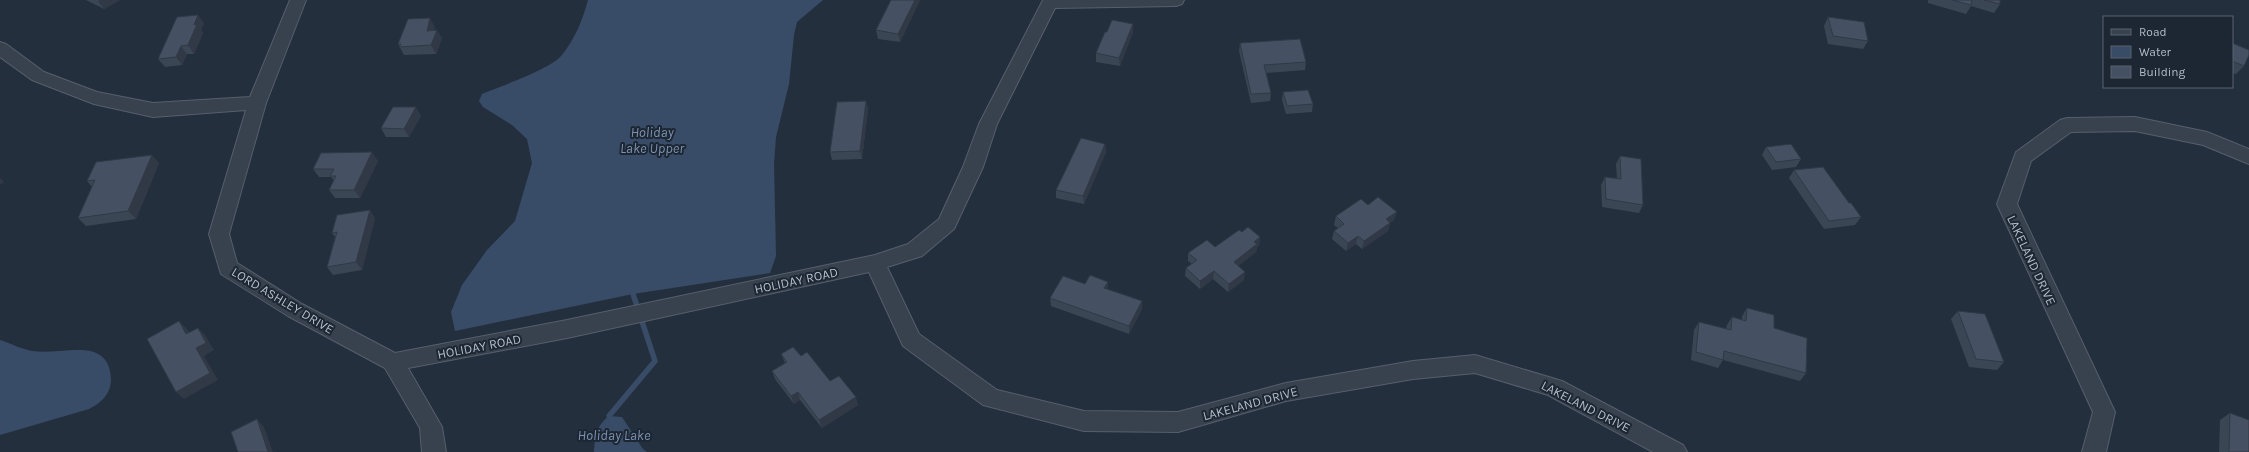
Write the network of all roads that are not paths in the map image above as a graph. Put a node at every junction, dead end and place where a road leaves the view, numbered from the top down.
1 (298, 0) edge
2 (1176, 0) edge
3 (1051, 1) edge
4 (0, 48) edge
5 (257, 103) junction
6 (2249, 157) edge
7 (874, 263) junction
8 (393, 362) junction
9 (434, 452) edge
10 (1675, 452) edge
11 (2094, 452) edge

1 - 5 street, LORD ASHLEY DRIVE
2 - 3 street
3 - 7 street, HOLIDAY ROAD
4 - 5 street
5 - 8 street, LORD ASHLEY DRIVE
6 - 11 street, LAKELAND DRIVE
7 - 8 street, HOLIDAY ROAD
7 - 10 street, LAKELAND DRIVE
8 - 9 street

